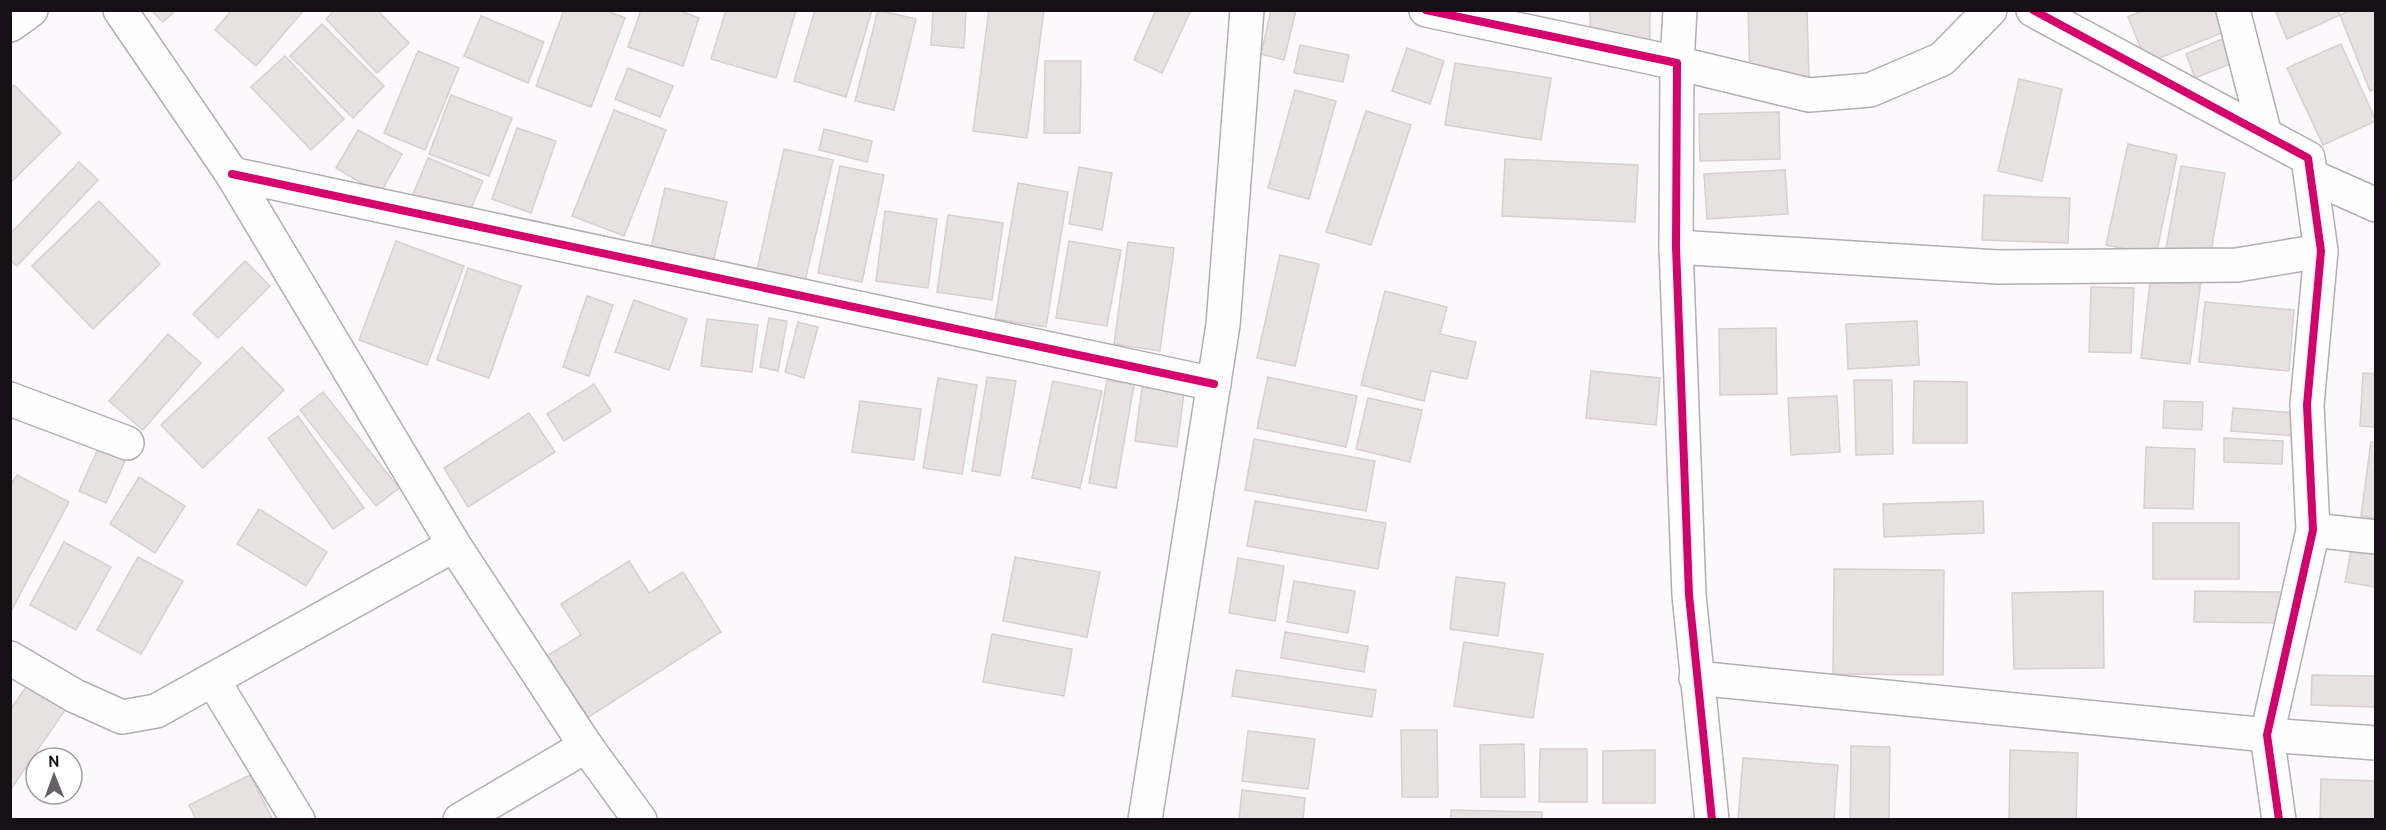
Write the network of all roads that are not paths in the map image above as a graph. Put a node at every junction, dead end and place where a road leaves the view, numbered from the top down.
1 (31, 10) edge
2 (120, 10) edge
3 (1247, 10) edge
4 (1426, 10) edge
5 (1680, 10) edge
6 (1990, 10) edge
7 (2033, 10) edge
8 (2234, 10) edge
9 (10, 25) edge
10 (1677, 63) junction
11 (2265, 135) junction
12 (232, 174) junction
13 (2311, 176) junction
14 (2376, 205) edge
15 (1676, 247) junction
16 (2321, 250) junction
17 (1214, 384) junction
18 (10, 399) edge
19 (128, 443) dead end
20 (2313, 530) junction
21 (2376, 537) edge
22 (454, 545) junction
23 (10, 658) edge
24 (1696, 678) junction
25 (213, 680) junction
26 (2267, 735) junction
27 (2376, 742) edge
28 (586, 746) junction
29 (298, 819) edge
30 (460, 819) edge
31 (640, 819) edge
32 (1145, 819) edge
33 (1712, 819) edge
34 (2279, 819) edge

1 - 9 street
2 - 12 street
3 - 17 street
4 - 10 street
5 - 10 street
6 - 10 street
7 - 11 street
8 - 11 street
10 - 15 street
11 - 13 street
12 - 17 street
12 - 22 street
13 - 14 street
13 - 16 street
15 - 16 street
15 - 24 street
16 - 20 street
17 - 32 street
18 - 19 street
20 - 21 street
20 - 26 street
22 - 25 street
22 - 28 street
23 - 25 street
24 - 26 street
24 - 33 street
25 - 29 street
26 - 27 street
26 - 34 street
28 - 30 street
28 - 31 street

